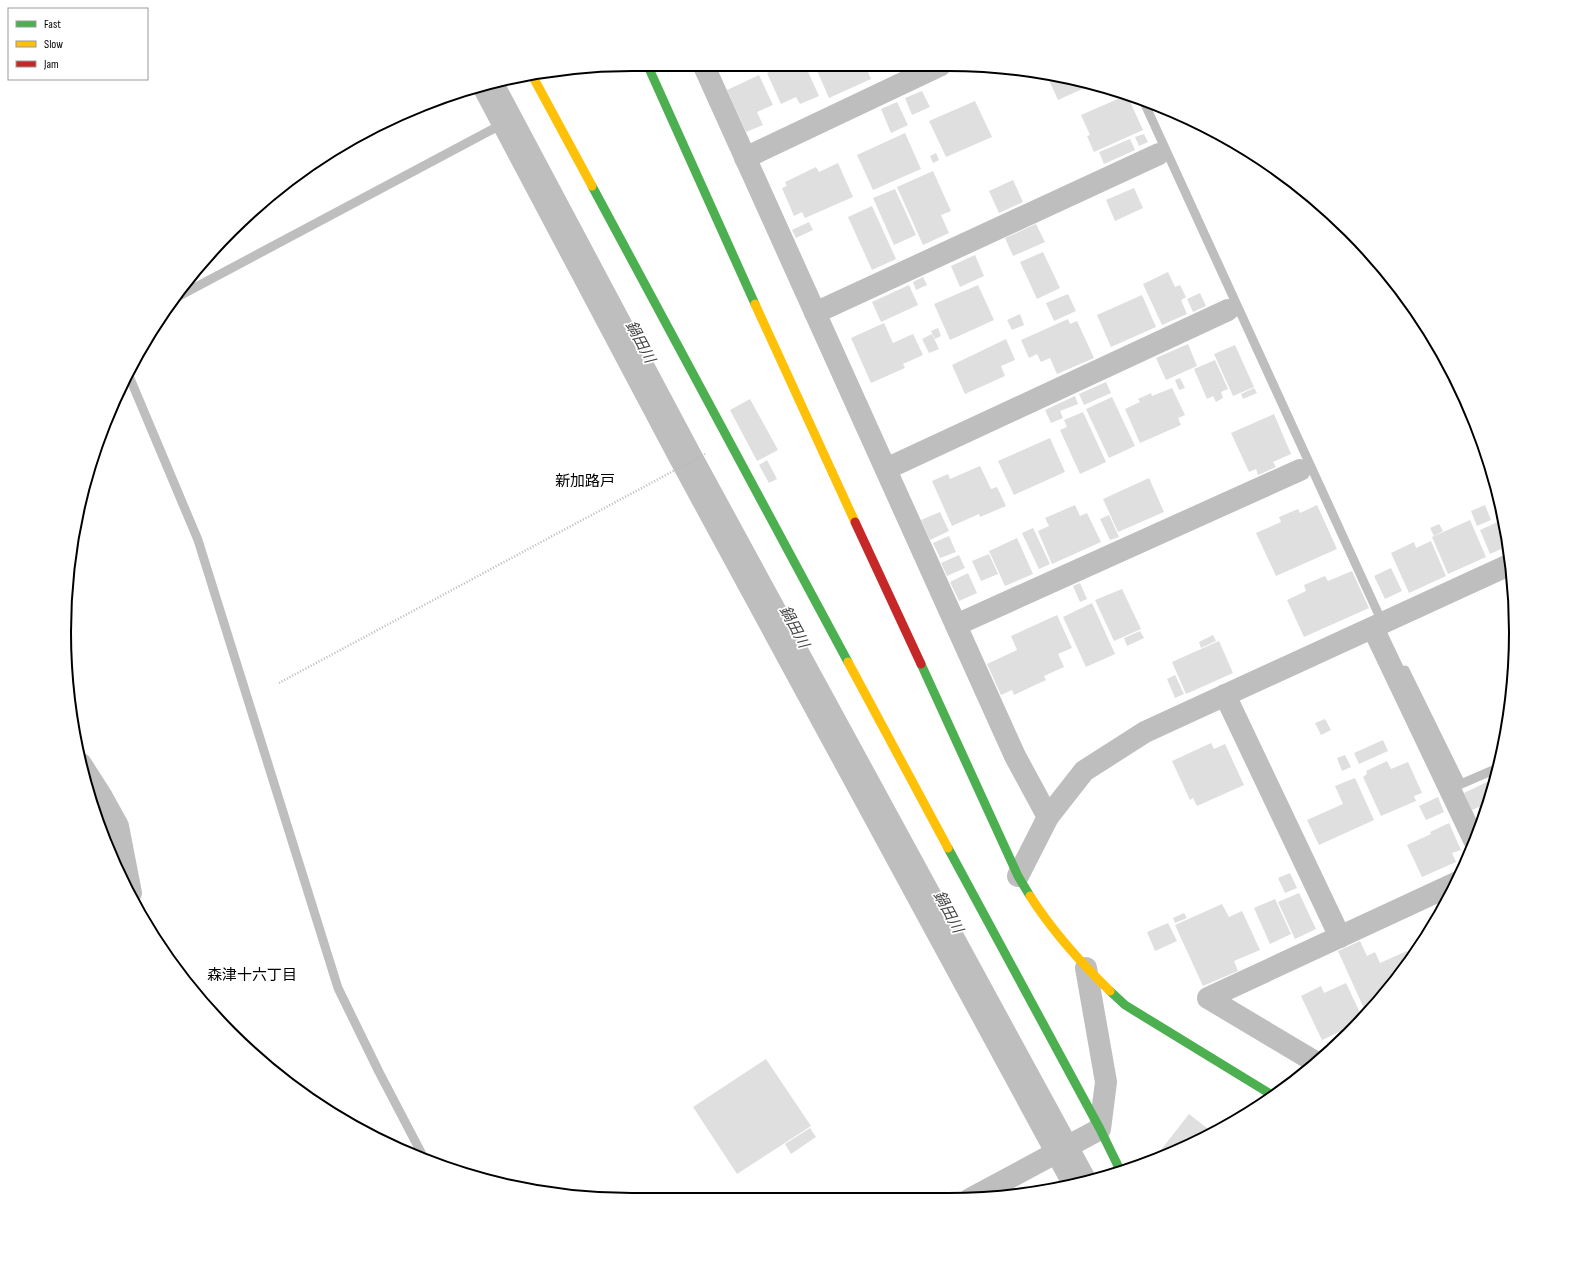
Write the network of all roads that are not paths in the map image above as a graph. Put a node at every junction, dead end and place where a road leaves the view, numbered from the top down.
1 (650, 71) edge
2 (706, 71) edge
3 (928, 71) edge
4 (535, 80) edge
5 (1159, 154) dead end
6 (745, 158) junction
7 (1228, 310) dead end
8 (815, 313) junction
9 (886, 469) junction
10 (1300, 470) dead end
11 (1505, 567) edge
12 (956, 625) junction
13 (1373, 628) junction
14 (1225, 695) junction
15 (91, 779) edge
16 (1048, 817) junction
17 (1471, 834) edge
18 (1018, 876) junction
19 (128, 878) edge
20 (1447, 887) edge
21 (1340, 937) junction
22 (1086, 968) junction
23 (1311, 1060) edge
24 (1268, 1092) edge
25 (1093, 1133) junction
26 (1117, 1166) edge
27 (983, 1192) edge

1 - 18 street
2 - 6 street
3 - 6 street
4 - 25 street
5 - 8 street
6 - 8 street
7 - 9 street
8 - 9 street
9 - 12 street
10 - 12 street
11 - 13 street
12 - 16 street
13 - 14 street
13 - 17 street
14 - 16 street
14 - 21 street
15 - 19 street
16 - 18 street
18 - 22 street
20 - 21 street
21 - 23 street
22 - 24 street
22 - 25 street
25 - 26 street
25 - 27 street

